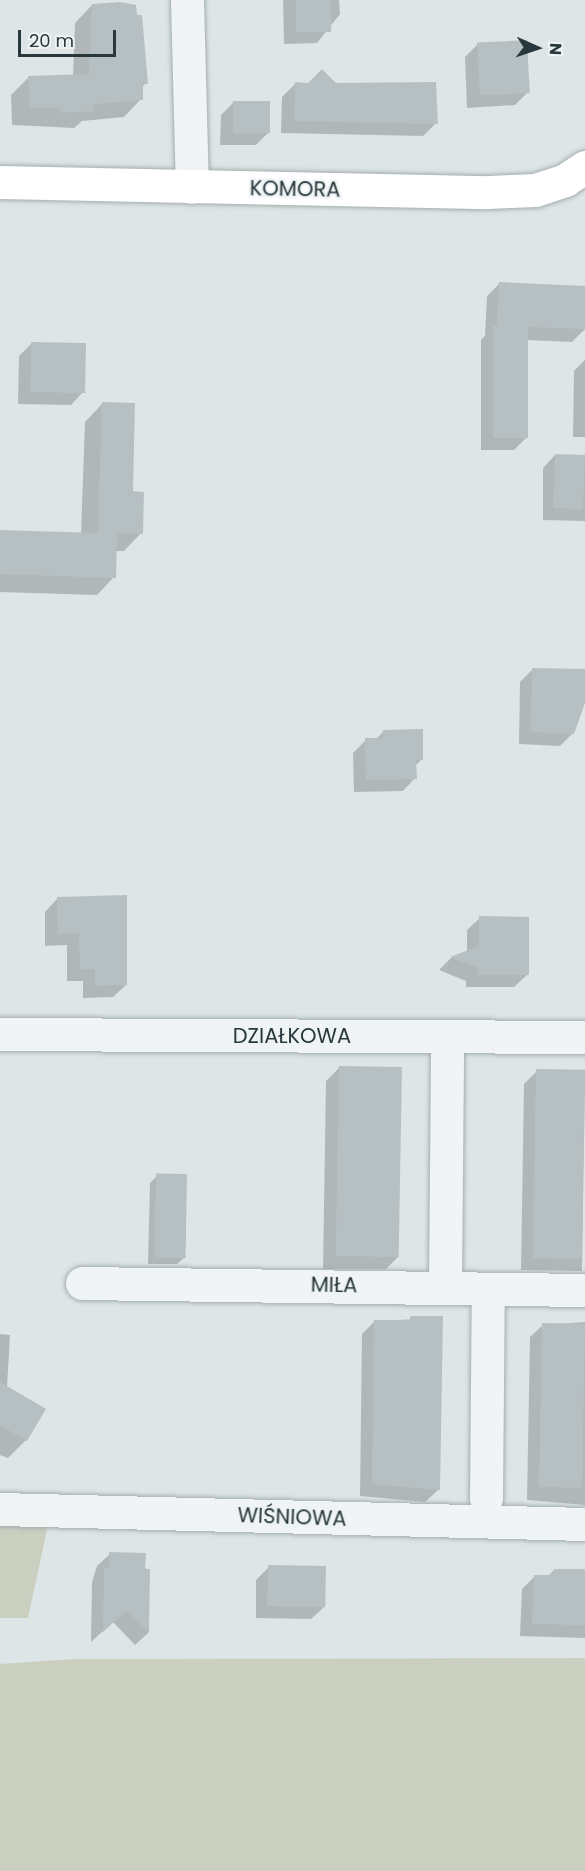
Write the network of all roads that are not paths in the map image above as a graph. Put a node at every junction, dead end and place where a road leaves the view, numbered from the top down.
1 (187, 0) edge
2 (585, 167) edge
3 (0, 182) edge
4 (192, 187) junction
5 (0, 1034) edge
6 (585, 1037) edge
7 (447, 1055) dead end
8 (82, 1283) dead end
9 (445, 1286) junction
10 (488, 1289) junction
11 (585, 1290) edge
12 (486, 1497) dead end
13 (0, 1509) edge
14 (585, 1524) edge

1 - 4 street
2 - 4 street, KOMORA
3 - 4 street, KOMORA
5 - 6 street, DZIAŁKOWA
7 - 9 street
8 - 9 street, MIŁA
9 - 10 street, MIŁA
10 - 11 street, MIŁA
10 - 12 street
13 - 14 street, WIŚNIOWA

